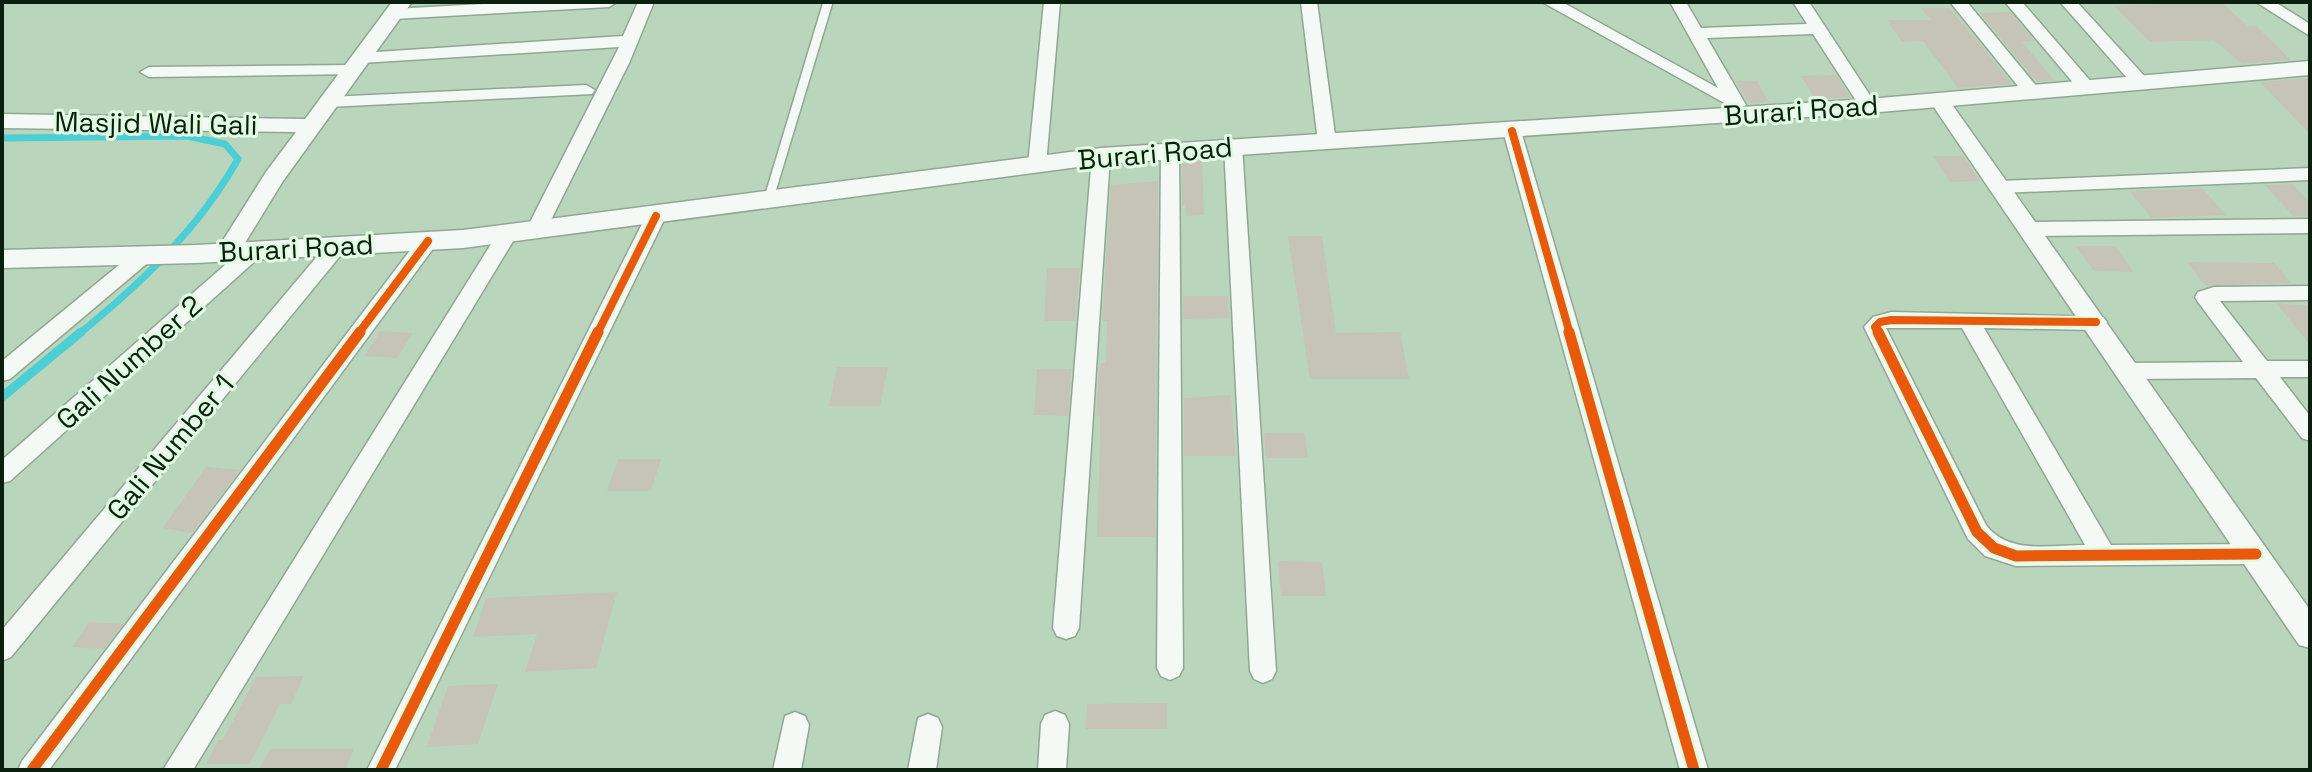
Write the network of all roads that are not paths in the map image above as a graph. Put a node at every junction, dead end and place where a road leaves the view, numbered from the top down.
1 (609, 2) edge
2 (646, 2) edge
3 (828, 2) edge
4 (1052, 2) edge
5 (1309, 2) edge
6 (1550, 2) edge
7 (1678, 2) edge
8 (1801, 2) edge
9 (1958, 2) edge
10 (2013, 2) edge
11 (2068, 2) edge
12 (2264, 2) edge
13 (397, 8) edge
14 (1819, 29) junction
15 (2310, 31) edge
16 (1695, 33) junction
17 (630, 41) junction
18 (357, 64) junction
19 (2310, 68) edge
20 (149, 72) dead end
21 (2141, 83) junction
22 (2087, 88) junction
23 (586, 90) dead end
24 (2032, 92) junction
25 (1939, 100) junction
26 (328, 102) junction
27 (1868, 106) junction
28 (1740, 110) junction
29 (2, 121) edge
30 (310, 126) junction
31 (1512, 131) junction
32 (1327, 142) junction
33 (1233, 145) junction
34 (1170, 150) junction
35 (1101, 156) junction
36 (1037, 165) junction
37 (2310, 174) edge
38 (2001, 187) junction
39 (768, 201) junction
40 (656, 216) junction
41 (2310, 226) edge
42 (2030, 229) junction
43 (536, 230) junction
44 (508, 233) junction
45 (428, 241) junction
46 (338, 245) junction
47 (256, 249) junction
48 (227, 253) junction
49 (152, 256) junction
50 (2, 259) edge
51 (2310, 293) edge
52 (1968, 320) junction
53 (2096, 322) junction
54 (2262, 369) junction
55 (2310, 369) edge
56 (2129, 371) junction
57 (2, 373) edge
58 (2310, 432) edge
59 (2, 474) edge
60 (2256, 554) junction
61 (2104, 555) junction
62 (2306, 623) edge
63 (1066, 628) dead end
64 (2, 649) edge
65 (1170, 668) dead end
66 (1263, 671) dead end
67 (1055, 724) dead end
68 (795, 725) dead end
69 (928, 727) dead end
70 (32, 770) edge
71 (177, 770) edge
72 (381, 770) edge
73 (787, 770) edge
74 (922, 770) edge
75 (1052, 770) edge
76 (1694, 770) edge

1 - 13 street
2 - 17 street
3 - 39 lane
4 - 36 street
5 - 32 street
6 - 28 street
7 - 16 street
8 - 14 street
9 - 24 street
10 - 22 street
11 - 21 street
12 - 15 street
13 - 18 street
14 - 16 street
14 - 27 street
16 - 28 street
17 - 18 street
17 - 43 street
18 - 20 street
18 - 26 street
19 - 21 main road, Burari Road
21 - 22 main road, Burari Road
22 - 24 main road, Burari Road
23 - 26 street
24 - 25 main road, Burari Road
25 - 27 main road, Burari Road
25 - 38 street
26 - 30 street
27 - 28 main road, Burari Road
28 - 31 main road, Burari Road
29 - 30 street, Masjid Wali Gali
30 - 48 street
31 - 32 main road, Burari Road
31 - 76 street
32 - 33 main road, Burari Road
33 - 34 main road, Burari Road
33 - 66 street
34 - 35 main road, Burari Road
34 - 65 street
35 - 36 main road, Burari Road
35 - 63 street
36 - 39 main road, Burari Road
37 - 38 street
38 - 42 street
39 - 40 main road, Burari Road
40 - 43 main road, Burari Road
40 - 72 street
41 - 42 street
42 - 53 street
43 - 44 main road, Burari Road
44 - 45 main road, Burari Road
44 - 71 street
45 - 46 main road, Burari Road
45 - 70 street
46 - 47 main road, Burari Road
46 - 64 street, Gali Number 1
47 - 48 main road, Burari Road
47 - 59 street, Gali Number 2
48 - 49 main road, Burari Road
49 - 50 main road, Burari Road
49 - 57 street
51 - 54 street
52 - 53 street
52 - 61 street
52 - 61 street
53 - 56 street
54 - 55 street
54 - 56 street
54 - 58 street
56 - 60 street
60 - 61 street
60 - 62 street
67 - 75 street
68 - 73 street
69 - 74 street

